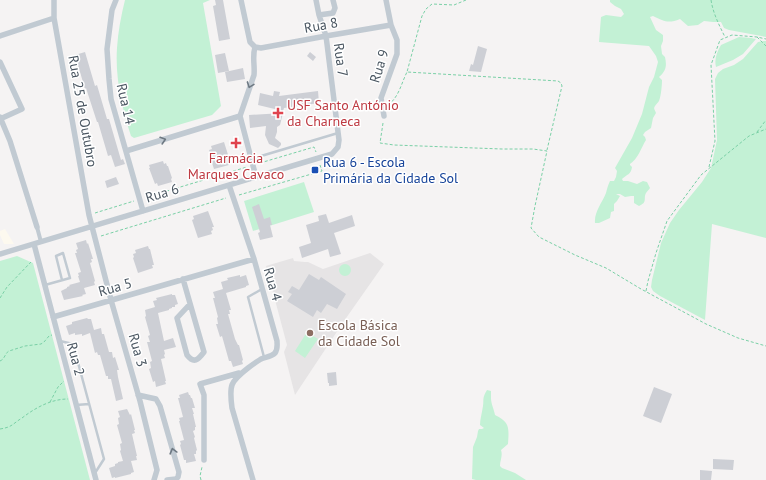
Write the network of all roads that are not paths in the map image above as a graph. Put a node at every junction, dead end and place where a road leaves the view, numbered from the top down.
1 (54, 0) edge
2 (116, 0) edge
3 (241, 0) edge
4 (316, 0) edge
5 (333, 0) edge
6 (386, 0) edge
7 (319, 16) junction
8 (54, 18) junction
9 (391, 25) junction
10 (0, 36) edge
11 (326, 36) junction
12 (255, 46) junction
13 (0, 62) edge
14 (335, 107) junction
15 (326, 108) dead end
16 (240, 116) junction
17 (384, 116) road end
18 (0, 118) edge
19 (338, 133) junction
20 (126, 152) junction
21 (332, 154) joint
22 (251, 159) junction
23 (256, 177) junction
24 (229, 185) junction
25 (143, 211) junction
26 (37, 227) joint
27 (92, 227) junction
28 (41, 242) junction
29 (34, 244) junction
30 (0, 254) edge
31 (254, 259) junction
32 (183, 279) junction
33 (62, 280) junction
34 (44, 285) junction
35 (262, 288) junction
36 (111, 300) junction
37 (190, 304) junction
38 (53, 317) junction
39 (59, 341) junction
40 (264, 357) junction
41 (241, 373) junction
42 (138, 395) junction
43 (89, 404) junction
44 (76, 405) junction
45 (204, 460) road end
46 (95, 474) junction
47 (96, 480) edge
48 (154, 480) edge
49 (167, 480) edge
50 (253, 480) edge

1 - 8 street, Rua 25 de Outubro
2 - 20 street, Rua 14
3 - 12 street
4 - 7 street, Rua 7
5 - 7 street
6 - 9 street, Rua 9
7 - 11 street, Rua 7
8 - 10 street
8 - 27 street, Rua 25 de Outubro
9 - 11 street, Rua 8
9 - 17 street, Rua 9
11 - 12 street, Rua 8
11 - 14 street, Rua 7
12 -> 16 street
13 - 18 street
14 - 15 lane
14 - 19 street, Rua 7
20 -> 16 street
16 - 22 street
18 - 26 street
19 - 21 street, Rua 7
19 - 22 lane
20 - 25 street, Rua 14
21 - 23 street, Rua 6
22 - 23 street
23 - 24 street, Rua 6
24 - 25 street, Rua 6
24 - 31 street, Rua 4
25 - 27 street, Rua 6
26 - 28 street
27 - 28 street, Rua 6
27 - 36 street, Rua 3
28 - 29 street, Rua 6
29 - 30 street, Rua 6
29 - 34 street, Rua 2
31 - 32 street, Rua 5
31 - 35 street, Rua 4
32 - 36 street, Rua 5
32 - 37 street
33 - 33 lane
33 - 34 lane
34 - 38 street, Rua 2
35 - 40 lane
35 - 40 street, Rua 4
36 - 38 street, Rua 5
36 - 42 street, Rua 3
37 - 37 street
38 - 39 street, Rua 2
39 - 43 lane
39 - 44 street, Rua 2
40 - 41 street, Rua 4
41 - 45 street
41 - 50 street
42 - 48 street, Rua 3
49 -> 42 street
43 - 44 lane
43 - 46 lane
44 - 46 street, Rua 2
46 - 47 street, Rua 2

